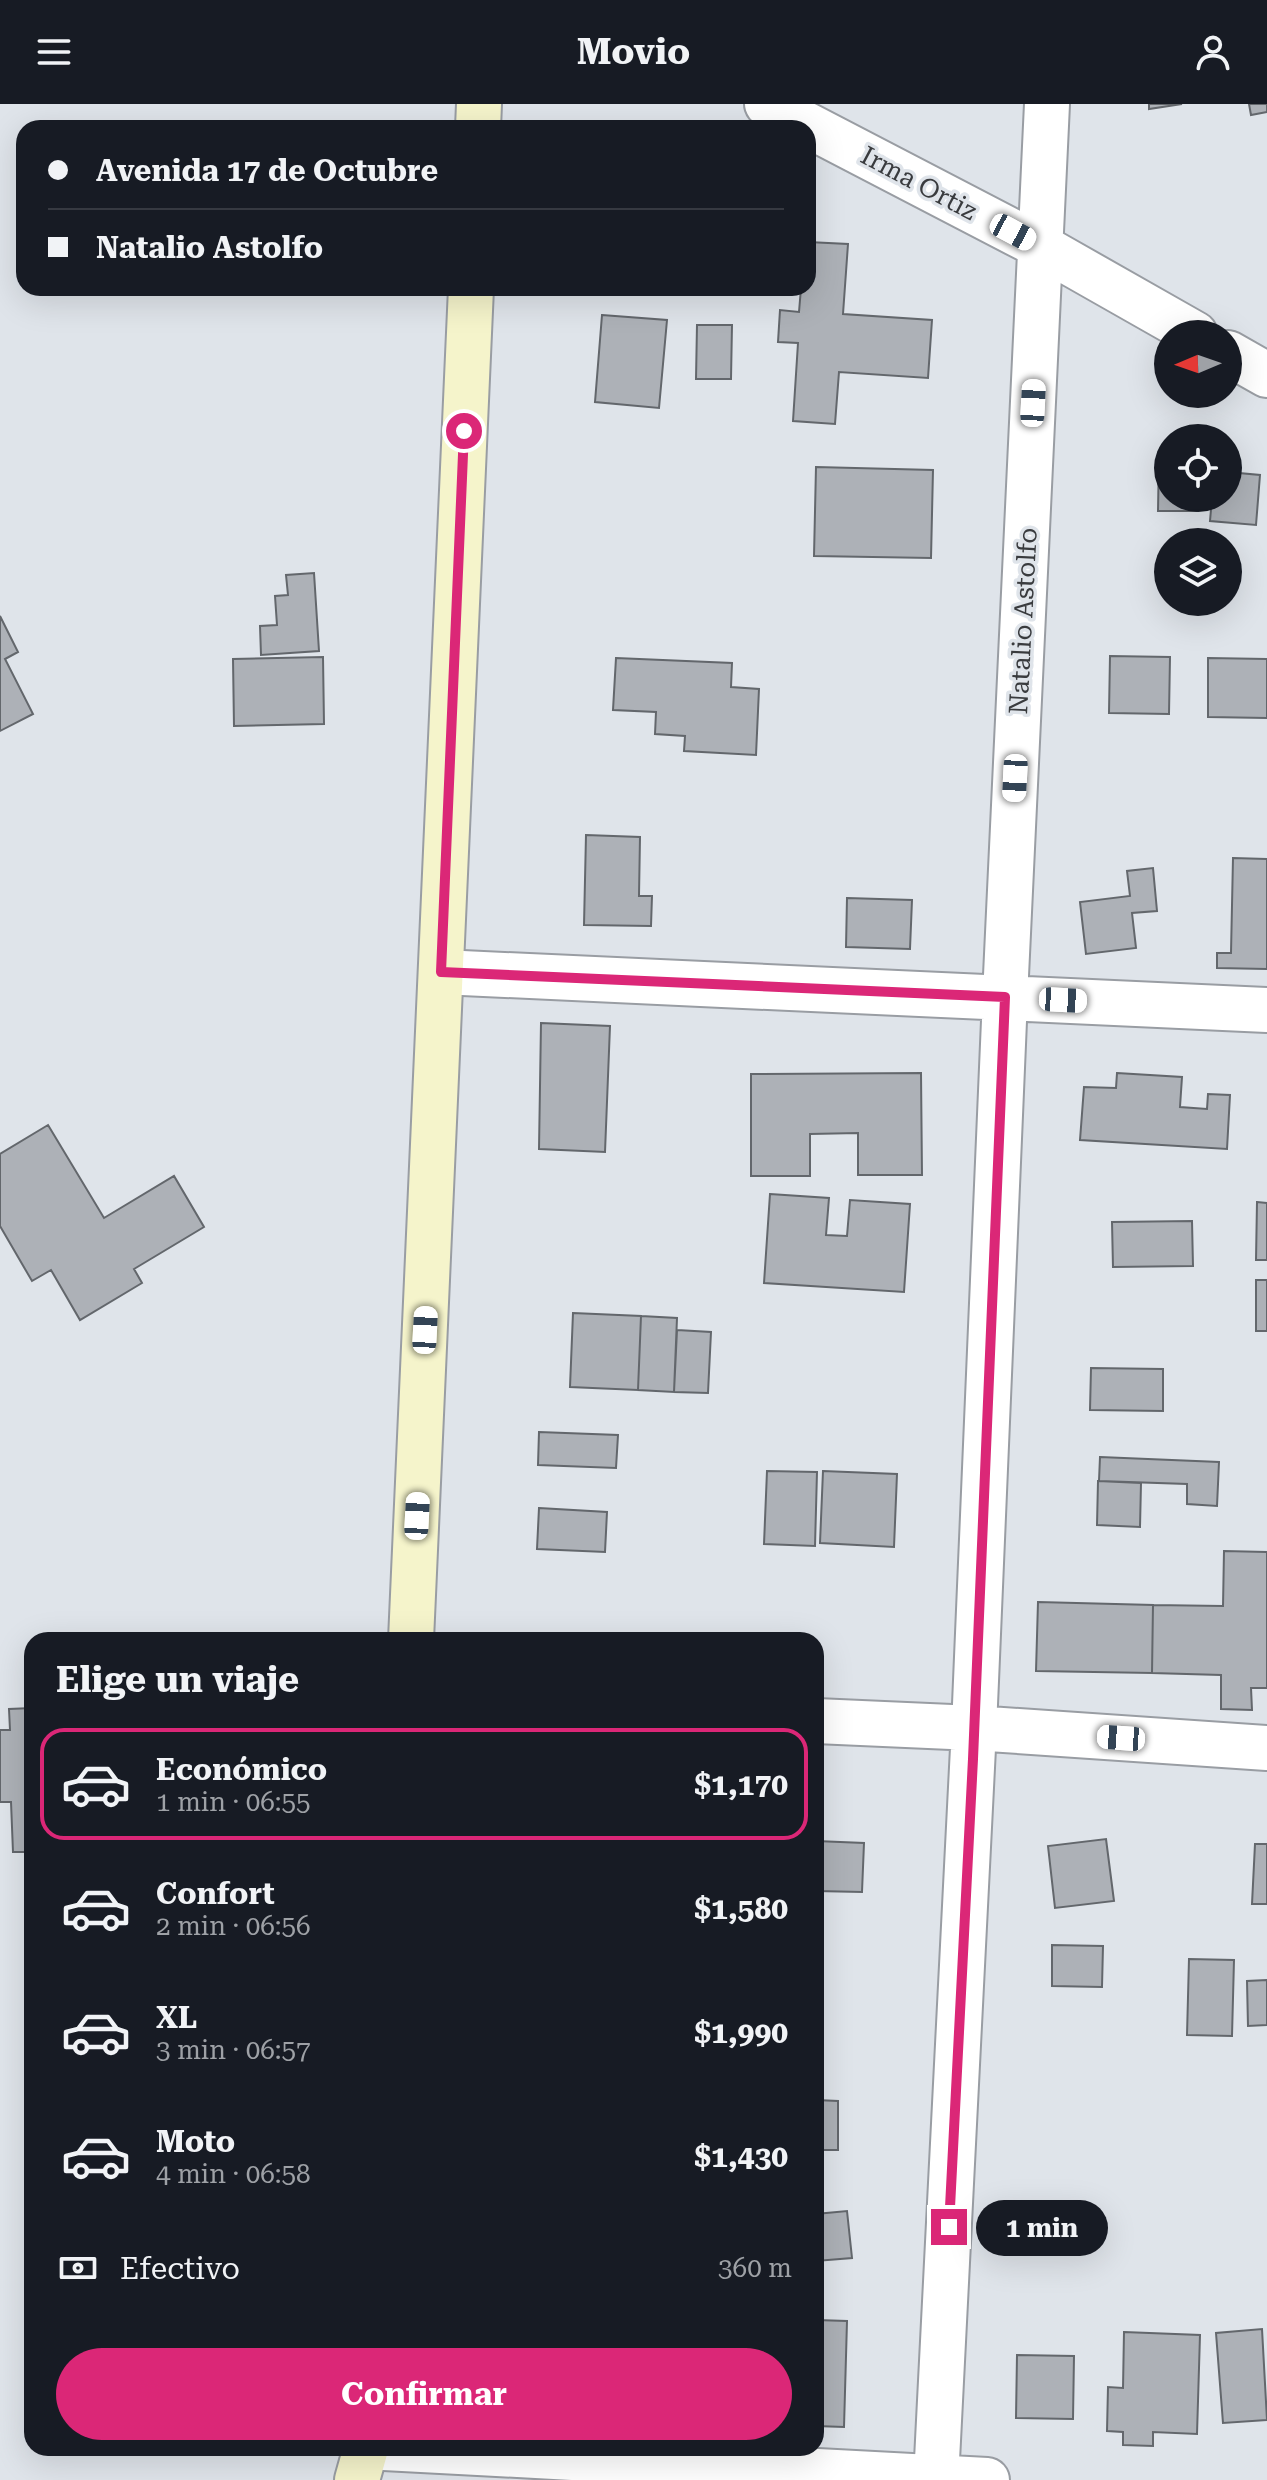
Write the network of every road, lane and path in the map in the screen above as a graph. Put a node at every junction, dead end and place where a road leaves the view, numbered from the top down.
1 (767, 104) edge
2 (1047, 104) edge
3 (798, 120) edge
4 (816, 129) edge
5 (1040, 246) junction
6 (471, 296) edge
7 (1170, 320) edge
8 (1242, 361) edge
9 (1267, 375) edge
10 (441, 972) junction
11 (1005, 997) junction
12 (1267, 1010) edge
13 (411, 1632) edge
14 (824, 1721) edge
15 (974, 1728) junction
16 (1267, 1748) edge
17 (364, 2456) edge
18 (531, 2456) edge
19 (936, 2478) edge
20 (357, 2480) edge
21 (987, 2480) edge

1 - 3 street, Irma Ortiz
2 - 5 street, Natalio Astolfo
4 - 5 street, Irma Ortiz
5 - 7 street, Irma Ortiz
5 - 11 street, Natalio Astolfo
6 - 10 main road
8 - 9 street
10 - 11 street
10 - 13 main road
11 - 12 street
11 - 15 street, Natalio Astolfo
14 - 15 street
15 - 16 street
15 - 19 street, Natalio Astolfo
17 - 20 main road
18 - 19 street
19 - 21 street

